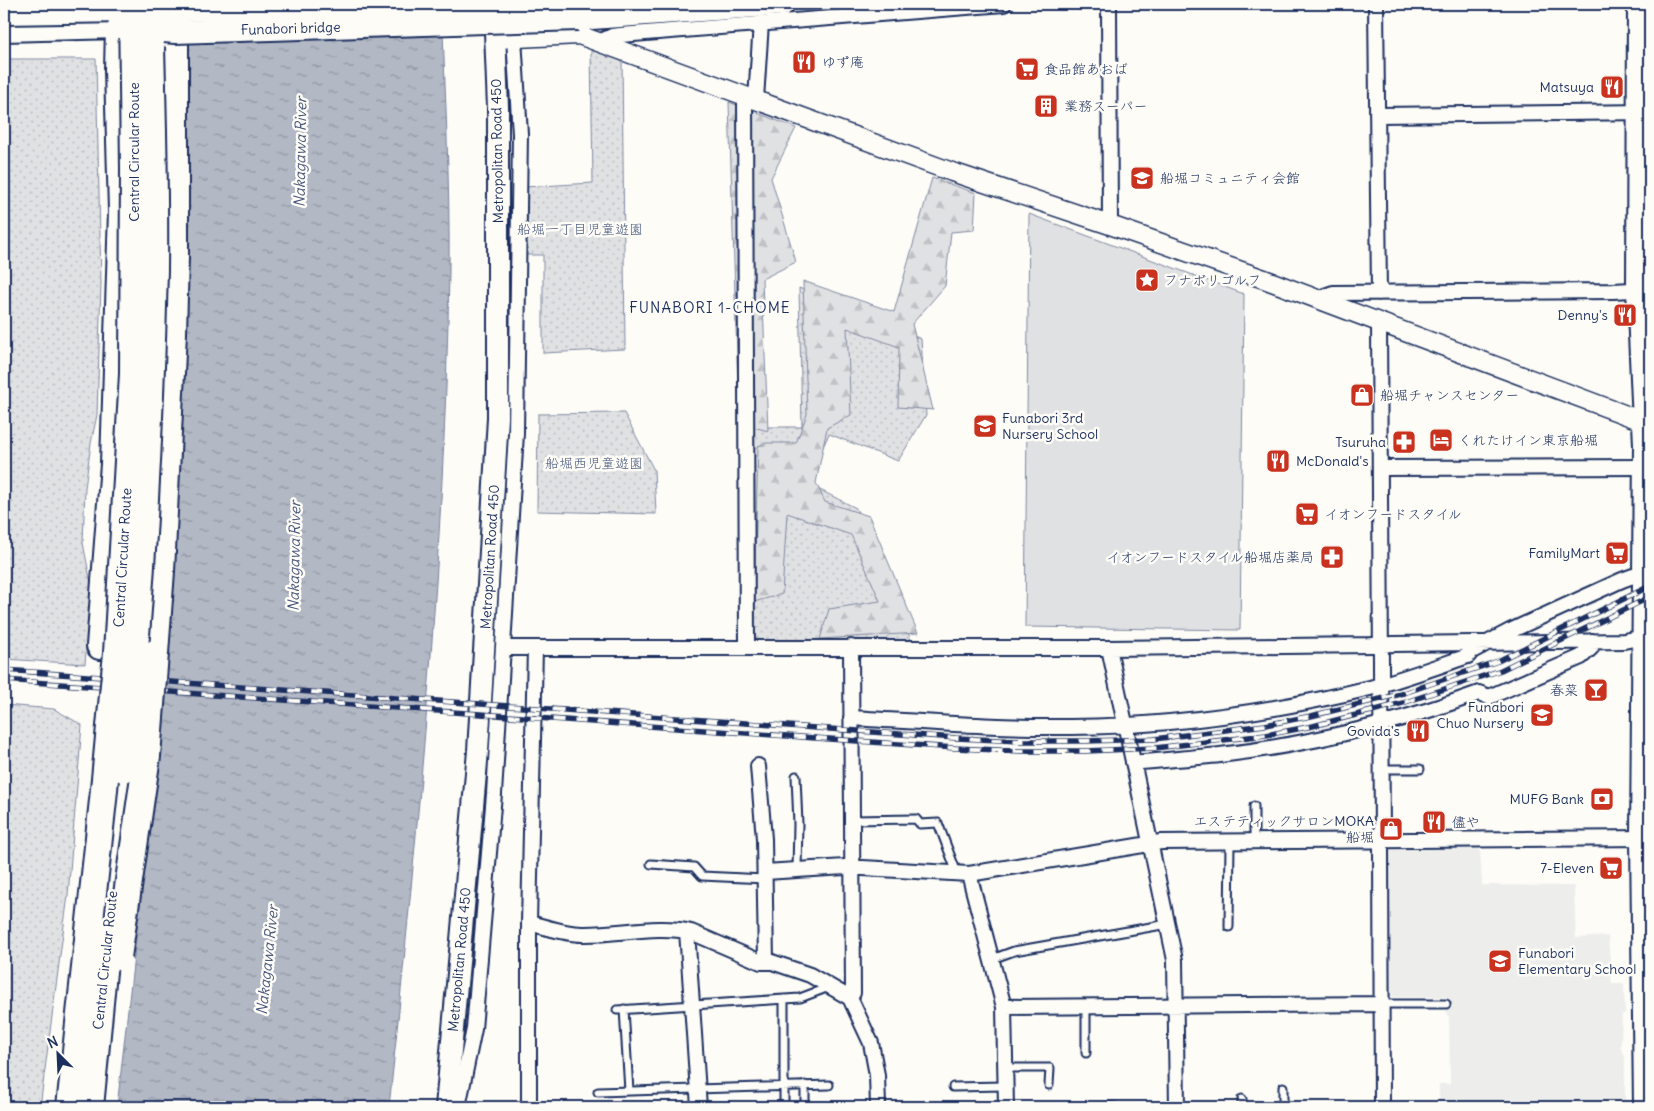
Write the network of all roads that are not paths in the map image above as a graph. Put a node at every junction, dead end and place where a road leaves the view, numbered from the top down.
1 (494, 4) edge
2 (540, 4) edge
3 (550, 4) edge
4 (783, 4) edge
5 (1004, 4) edge
6 (1109, 4) edge
7 (1376, 4) edge
8 (1639, 4) edge
9 (141, 6) edge
10 (4, 12) edge
11 (761, 23) junction
12 (119, 27) junction
13 (579, 27) junction
14 (4, 30) edge
15 (175, 32) junction
16 (505, 39) junction
17 (600, 42) junction
18 (751, 97) junction
19 (1644, 112) edge
20 (1378, 115) junction
21 (1110, 225) junction
22 (1644, 289) edge
23 (1379, 293) junction
24 (1316, 299) junction
25 (1379, 323) junction
26 (1647, 422) edge
27 (1647, 458) edge
28 (1380, 468) junction
29 (1643, 572) edge
30 (1647, 637) edge
31 (1592, 641) junction
32 (1489, 642) junction
33 (1382, 645) junction
34 (747, 647) junction
35 (851, 647) junction
36 (504, 648) junction
37 (535, 648) junction
38 (1109, 648) junction
39 (1381, 684) junction
40 (851, 718) junction
41 (1382, 723) junction
42 (1125, 725) junction
43 (1133, 763) junction
44 (758, 766) dead end
45 (1382, 769) junction
46 (1420, 769) dead end
47 (796, 776) dead end
48 (1254, 806) dead end
49 (852, 820) junction
50 (1646, 838) edge
51 (1382, 841) junction
52 (1230, 842) junction
53 (1254, 842) junction
54 (1150, 844) junction
55 (651, 864) dead end
56 (852, 868) junction
57 (797, 870) junction
58 (963, 873) junction
59 (765, 876) junction
60 (529, 923) junction
61 (1168, 924) junction
62 (1229, 927) dead end
63 (687, 931) junction
64 (992, 959) junction
65 (766, 962) junction
66 (829, 987) junction
67 (850, 998) junction
68 (784, 999) junction
69 (1381, 1004) junction
70 (1446, 1004) dead end
71 (692, 1005) junction
72 (1176, 1005) junction
73 (1004, 1006) junction
74 (1086, 1006) junction
75 (1086, 1053) dead end
76 (95, 1057) junction
77 (1005, 1068) junction
78 (805, 1085) junction
79 (829, 1085) dead end
80 (1048, 1085) dead end
81 (784, 1086) junction
82 (1006, 1086) junction
83 (953, 1087) dead end
84 (1283, 1087) dead end
85 (698, 1089) junction
86 (629, 1091) junction
87 (598, 1092) dead end
88 (1242, 1099) dead end
89 (77, 1102) edge
90 (455, 1104) edge
91 (529, 1107) edge
92 (699, 1107) edge
93 (784, 1107) edge
94 (805, 1107) edge
95 (878, 1107) edge
96 (1006, 1107) edge
97 (1109, 1107) edge
98 (1114, 1107) edge
99 (1176, 1107) edge
100 (1242, 1107) edge
101 (1283, 1107) edge
102 (1382, 1107) edge
103 (1645, 1107) edge

1 - 16 main road, Metropolitan Road 450
2 - 9 main road, Funabori bridge, bridge
3 - 13 street
4 - 13 main road, Funabori bridge
5 - 11 street
6 - 21 street
7 - 20 street
8 - 19 main road
9 - 10 main road, Funabori bridge, bridge
9 - 12 highway, bridge
9 - 15 highway, bridge
9 - 76 highway, Central Circular Route, bridge
9 - 89 highway, Central Circular Route, bridge
11 - 17 street
11 - 18 street
12 - 14 main road, Funabori bridge
12 - 15 main road, Funabori bridge, bridge
12 - 89 highway, bridge
13 - 15 main road, Funabori bridge, bridge
13 - 16 street
13 - 17 street
15 - 76 highway, bridge
16 - 36 street
16 - 90 main road, Metropolitan Road 450
17 - 18 street
18 - 21 street
18 - 34 street
19 - 20 street
19 - 22 main road
20 - 23 street
21 - 24 street
22 - 23 street
22 - 26 main road
23 - 24 street
24 - 25 street
25 - 26 street
25 - 28 street
26 - 27 main road
27 - 28 street
27 - 29 main road
28 - 33 street
29 - 30 main road
29 - 32 street
30 - 31 street
30 - 50 main road
31 - 32 street
31 - 41 street
32 - 33 street
32 - 39 street
33 - 38 street
33 - 39 street
34 - 35 street
34 - 37 street
35 - 38 street
35 - 40 street
36 - 37 street
36 - 90 street
37 - 60 street
38 - 42 street
39 - 41 street
39 - 42 street
40 - 42 street
40 - 49 street
41 - 43 street
41 - 45 street
42 - 43 street
43 - 54 street
44 - 59 street
45 - 46 lane
45 - 51 street
47 - 57 lane
48 - 53 lane
49 - 56 street
49 - 58 lane
50 - 51 street
50 - 103 main road
51 - 53 street
51 - 69 street
52 - 53 street
52 - 54 street
52 - 62 lane
54 - 58 street
54 - 61 street
55 - 59 lane
56 - 57 street
56 - 58 street
56 - 67 street
57 - 59 street
58 - 64 street
59 - 65 street
60 - 63 street
60 - 91 street
61 - 64 lane
61 - 72 street
63 - 65 street
63 - 71 street
64 - 73 street
65 - 66 street
66 - 67 street
66 - 68 lane
67 - 95 street
68 - 71 lane
68 - 81 lane
69 - 70 lane
69 - 72 street
69 - 102 street
71 - 85 street
71 - 86 lane
72 - 74 street
72 - 99 street
73 - 74 street
73 - 77 street
74 - 75 lane
76 - 89 highway, Central Circular Route, bridge
77 - 80 lane
77 - 82 street
78 - 79 lane
78 - 81 lane
78 - 94 lane
81 - 85 lane
81 - 93 lane
82 - 83 lane
82 - 96 street
84 - 101 lane
85 - 86 lane
85 - 92 street
86 - 87 lane
88 - 100 lane
97 - 98 lane

